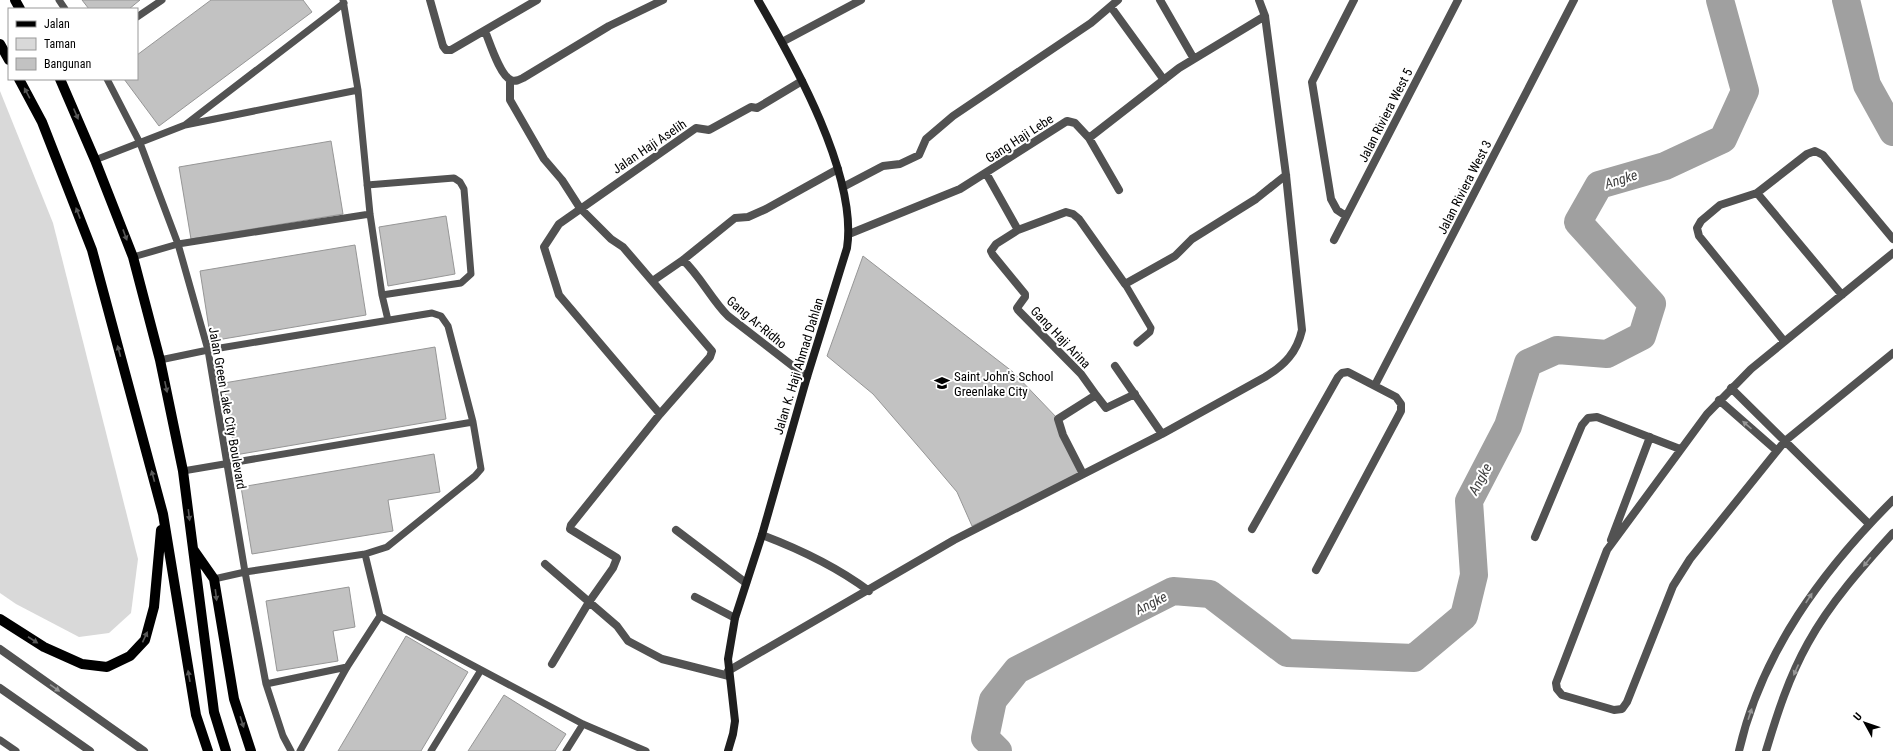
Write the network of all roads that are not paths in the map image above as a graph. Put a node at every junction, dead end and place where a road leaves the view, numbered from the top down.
1 (162, 0) edge
2 (430, 0) edge
3 (537, 0) edge
4 (663, 0) edge
5 (758, 0) edge
6 (861, 0) edge
7 (1118, 0) edge
8 (1160, 0) edge
9 (1259, 0) edge
10 (1354, 0) edge
11 (1458, 0) edge
12 (1574, 0) edge
13 (344, 1) edge
14 (1110, 6) junction
15 (138, 16) edge
16 (1265, 16) junction
17 (485, 31) junction
18 (782, 42) junction
19 (0, 44) edge
20 (8, 58) edge
21 (1194, 59) junction
22 (20, 80) edge
23 (60, 80) edge
24 (108, 80) edge
25 (510, 80) junction
26 (1164, 80) junction
27 (802, 81) junction
28 (358, 90) junction
29 (185, 125) junction
30 (1090, 138) junction
31 (140, 143) junction
32 (95, 160) junction
33 (838, 169) junction
34 (986, 173) junction
35 (1286, 175) junction
36 (367, 185) junction
37 (843, 186) junction
38 (1119, 190) dead end
39 (1757, 193) junction
40 (580, 208) junction
41 (370, 214) junction
42 (1346, 216) junction
43 (1018, 230) junction
44 (849, 234) junction
45 (1893, 239) edge
46 (1334, 240) dead end
47 (178, 244) junction
48 (1893, 253) edge
49 (133, 257) junction
50 (683, 260) junction
51 (654, 280) junction
52 (1125, 284) junction
53 (382, 295) junction
54 (1842, 295) junction
55 (388, 320) junction
56 (1784, 341) junction
57 (1136, 343) dead end
58 (208, 350) junction
59 (1893, 353) edge
60 (160, 360) junction
61 (1115, 366) dead end
62 (806, 377) junction
63 (1375, 385) junction
64 (1731, 388) junction
65 (1135, 394) junction
66 (1096, 395) junction
67 (1719, 400) junction
68 (660, 414) junction
69 (473, 422) junction
70 (1162, 434) junction
71 (1650, 437) junction
72 (1785, 441) junction
73 (1680, 449) junction
74 (1776, 450) junction
75 (227, 464) junction
76 (183, 472) junction
77 (1084, 474) junction
78 (1893, 500) edge
79 (163, 514) junction
80 (1869, 524) junction
81 (1252, 529) dead end
82 (676, 530) dead end
83 (1893, 533) edge
84 (762, 535) junction
85 (1535, 537) dead end
86 (193, 549) junction
87 (1607, 550) junction
88 (365, 554) junction
89 (545, 564) dead end
90 (1316, 570) dead end
91 (245, 572) junction
92 (214, 579) junction
93 (746, 583) junction
94 (869, 591) junction
95 (695, 597) dead end
96 (589, 602) junction
97 (380, 616) junction
98 (735, 618) junction
99 (0, 619) edge
100 (0, 649) edge
101 (552, 664) dead end
102 (347, 667) junction
103 (481, 670) junction
104 (728, 673) junction
105 (266, 684) junction
106 (0, 688) edge
107 (583, 724) junction
108 (0, 740) edge
109 (16, 751) edge
110 (90, 751) edge
111 (144, 751) edge
112 (208, 751) edge
113 (226, 751) edge
114 (252, 751) edge
115 (291, 751) edge
116 (300, 751) edge
117 (432, 751) edge
118 (566, 751) edge
119 (646, 751) edge
120 (728, 751) edge
121 (1738, 751) edge
122 (1766, 751) edge

1 - 15 lane
2 - 17 street
3 - 17 street
4 - 25 street
5 - 18 main road, Jalan K. Haji Ahmad Dahlan
6 - 18 street
7 - 14 street
8 - 21 street
9 - 16 street
10 - 42 street
11 - 42 street, Jalan Riviera West 5
12 - 63 street, Jalan Riviera West 3
13 - 28 lane
13 - 29 lane
14 - 26 street
14 - 37 street
16 - 21 street
16 - 35 street
17 - 25 street
18 - 27 main road, Jalan K. Haji Ahmad Dahlan
19 - 20 main road
21 - 26 street
79 -> 22 main road
23 -> 32 main road
24 - 31 lane, Jalan Green Lake City Boulevard
25 - 40 street
26 - 30 street
27 - 33 main road, Jalan K. Haji Ahmad Dahlan
27 - 40 street, Jalan Haji Aselih
28 - 29 lane
28 - 36 lane
29 - 31 lane
30 - 34 street, Gang Haji Lebe
30 - 38 street, Gang Haji Lebe
31 - 32 lane
31 - 47 lane, Jalan Green Lake City Boulevard
32 -> 49 main road
33 - 37 main road, Jalan K. Haji Ahmad Dahlan
33 - 50 street
34 - 43 street
34 - 44 street, Gang Haji Lebe
35 - 52 street
35 - 70 street
36 - 41 lane
36 - 53 lane
37 - 44 main road, Jalan K. Haji Ahmad Dahlan
39 - 45 street
39 - 54 street
39 - 56 street
40 - 51 street
40 - 68 street, Jalan Haji Aselih
41 - 47 lane
41 - 53 lane
42 - 46 street, Jalan Riviera West 5
43 - 52 street
43 - 66 street, Gang Haji Arina
44 - 62 main road, Jalan K. Haji Ahmad Dahlan
47 - 49 lane
47 - 58 lane, Jalan Green Lake City Boulevard
48 - 54 street
49 - 60 main road
50 - 51 street
50 - 62 street, Gang Ar-Ridho
51 - 68 street
52 - 57 lane
53 - 55 lane
54 - 56 street
55 - 58 lane
55 - 69 lane
56 - 64 street
58 - 60 lane
58 - 75 lane, Jalan Green Lake City Boulevard
59 - 72 street
60 -> 76 main road
61 - 65 street
62 - 84 main road, Jalan K. Haji Ahmad Dahlan
63 - 81 street
63 - 90 street
64 - 67 street
64 - 72 street
65 - 66 street
65 - 70 street
66 - 77 street
67 - 73 street
74 -> 67 street
68 - 96 street
69 - 75 lane
69 - 88 lane
70 - 77 street
71 - 73 street
71 - 85 street
71 - 87 street
72 - 74 street
72 - 80 street
73 - 87 street
74 - 87 street
75 - 76 lane
75 - 91 lane, Jalan Green Lake City Boulevard
76 -> 86 main road
77 - 94 street
78 - 80 street
99 -> 79 main road
112 -> 79 main road
121 -> 80 street
82 - 93 street
83 -> 122 street
84 - 93 main road, Jalan K. Haji Ahmad Dahlan
84 - 94 street
86 - 92 main road
86 - 113 main road
88 - 91 lane
88 - 97 lane
89 - 96 street
91 - 92 lane
91 - 105 lane, Jalan Green Lake City Boulevard
92 -> 114 main road
93 - 98 main road, Jalan K. Haji Ahmad Dahlan
94 - 104 street
95 - 98 street
96 - 101 street
96 - 104 street
97 - 102 lane
97 - 103 lane
98 - 104 main road, Jalan K. Haji Ahmad Dahlan
100 -> 111 street
102 - 105 lane
102 - 116 lane
103 - 107 lane
103 - 117 lane
104 - 120 main road, Jalan K. Haji Ahmad Dahlan
105 - 115 lane, Jalan Green Lake City Boulevard
106 - 110 street
107 - 118 lane
107 - 119 lane
108 - 109 lane

